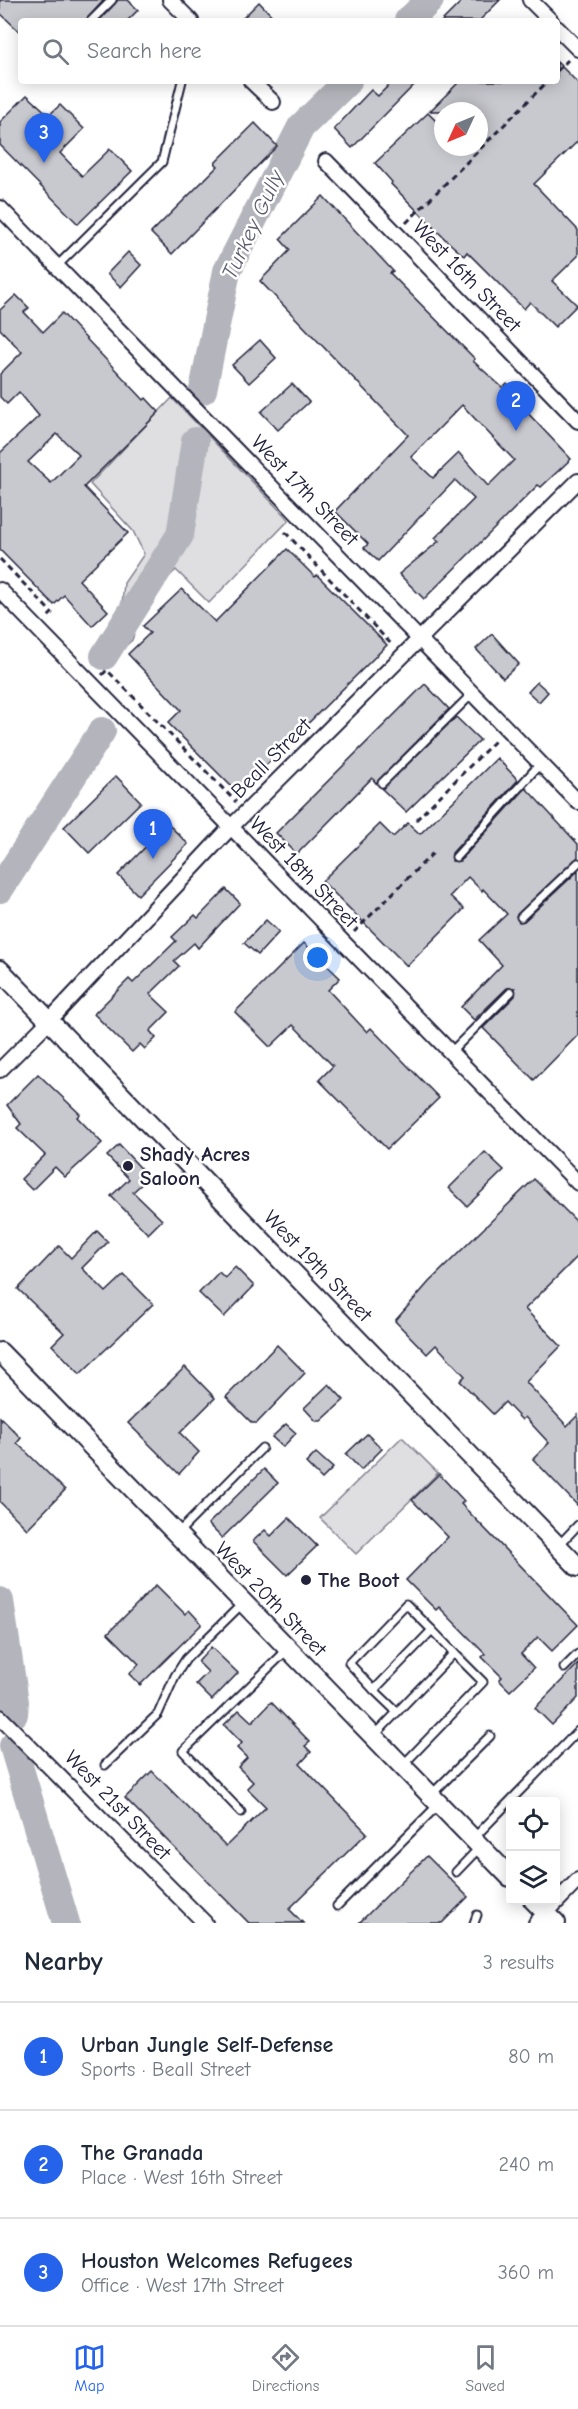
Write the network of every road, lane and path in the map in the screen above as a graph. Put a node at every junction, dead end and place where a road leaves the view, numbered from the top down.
1 (112, 0) edge
2 (170, 0) edge
3 (530, 0) edge
4 (94, 18) edge
5 (188, 18) edge
6 (548, 18) edge
7 (560, 30) edge
8 (578, 49) edge
9 (181, 84) edge
10 (254, 84) edge
11 (545, 84) edge
12 (273, 102) dead end
13 (326, 160) dead end
14 (0, 208) edge
15 (396, 233) junction
16 (57, 266) junction
17 (578, 421) edge
18 (578, 481) edge
19 (285, 532) dead end
20 (0, 559) edge
21 (0, 590) edge
22 (37, 628) junction
23 (420, 638) junction
24 (394, 645) dead end
25 (92, 685) junction
26 (474, 692) junction
27 (508, 727) junction
28 (540, 764) junction
29 (382, 783) dead end
30 (237, 802) dead end
31 (578, 802) edge
32 (416, 820) dead end
33 (231, 827) junction
34 (435, 851) dead end
35 (456, 857) dead end
36 (578, 863) edge
37 (521, 917) dead end
38 (343, 942) junction
39 (0, 970) edge
40 (511, 992) dead end
41 (50, 1022) junction
42 (451, 1052) junction
43 (0, 1070) edge
44 (578, 1183) edge
45 (0, 1352) edge
46 (262, 1448) dead end
47 (578, 1525) edge
48 (177, 1534) junction
49 (558, 1546) junction
50 (578, 1567) edge
51 (244, 1603) junction
52 (432, 1630) junction
53 (289, 1649) junction
54 (454, 1653) junction
55 (578, 1654) edge
56 (564, 1668) dead end
57 (374, 1690) junction
58 (397, 1712) junction
59 (0, 1717) edge
60 (578, 1731) edge
61 (373, 1736) junction
62 (490, 1736) dead end
63 (105, 1765) dead end
64 (402, 1766) junction
65 (435, 1799) junction
66 (241, 1812) dead end
67 (477, 1842) junction
68 (456, 1872) dead end
69 (506, 1873) edge
70 (578, 1880) edge
71 (337, 1906) dead end
72 (477, 1915) dead end
73 (543, 1915) edge
74 (205, 1923) edge
75 (474, 1923) edge

1 - 4 lane
2 - 5 street
3 - 6 street
7 - 8 street
9 - 16 lane
10 - 12 street
11 - 15 path
13 - 15 street, West 16th Street
14 - 16 street, West 17th Street
15 - 17 street, West 16th Street
16 - 23 street, West 17th Street
18 - 23 street, Beall Street
19 - 24 path
20 - 22 path
21 - 22 street, West 18th Street
22 - 25 street, West 18th Street
23 - 26 street, West 17th Street
23 - 33 street, Beall Street
25 - 30 path
25 - 33 street, West 18th Street
26 - 27 street, West 17th Street
26 - 29 lane
27 - 28 street, West 17th Street
27 - 32 path
28 - 31 street, West 17th Street
28 - 35 lane
33 - 38 street, West 18th Street
33 - 41 street, Beall Street
34 - 38 path
36 - 37 lane
38 - 42 street, West 18th Street
39 - 41 street, West 19th Street
40 - 42 lane
41 - 43 street, Beall Street
41 - 49 street, West 19th Street
42 - 44 street, West 18th Street
45 - 48 street, West 20th Street
46 - 48 lane
47 - 49 lane
48 - 51 street, West 20th Street
49 - 50 street, West 19th Street
51 - 53 street, West 20th Street
51 - 63 lane
52 - 54 lane
52 - 57 lane
52 - 57 lane
53 - 61 street, West 20th Street
53 - 66 lane
54 - 58 lane
54 - 64 lane
55 - 56 lane
57 - 58 lane
58 - 61 lane
59 - 74 street, West 21st Street
60 - 67 lane
61 - 64 street, West 20th Street
62 - 65 lane
64 - 65 street, West 20th Street
65 - 67 street, West 20th Street
65 - 71 lane
67 - 68 lane
67 - 69 street, West 20th Street
70 - 73 street
72 - 75 lane

